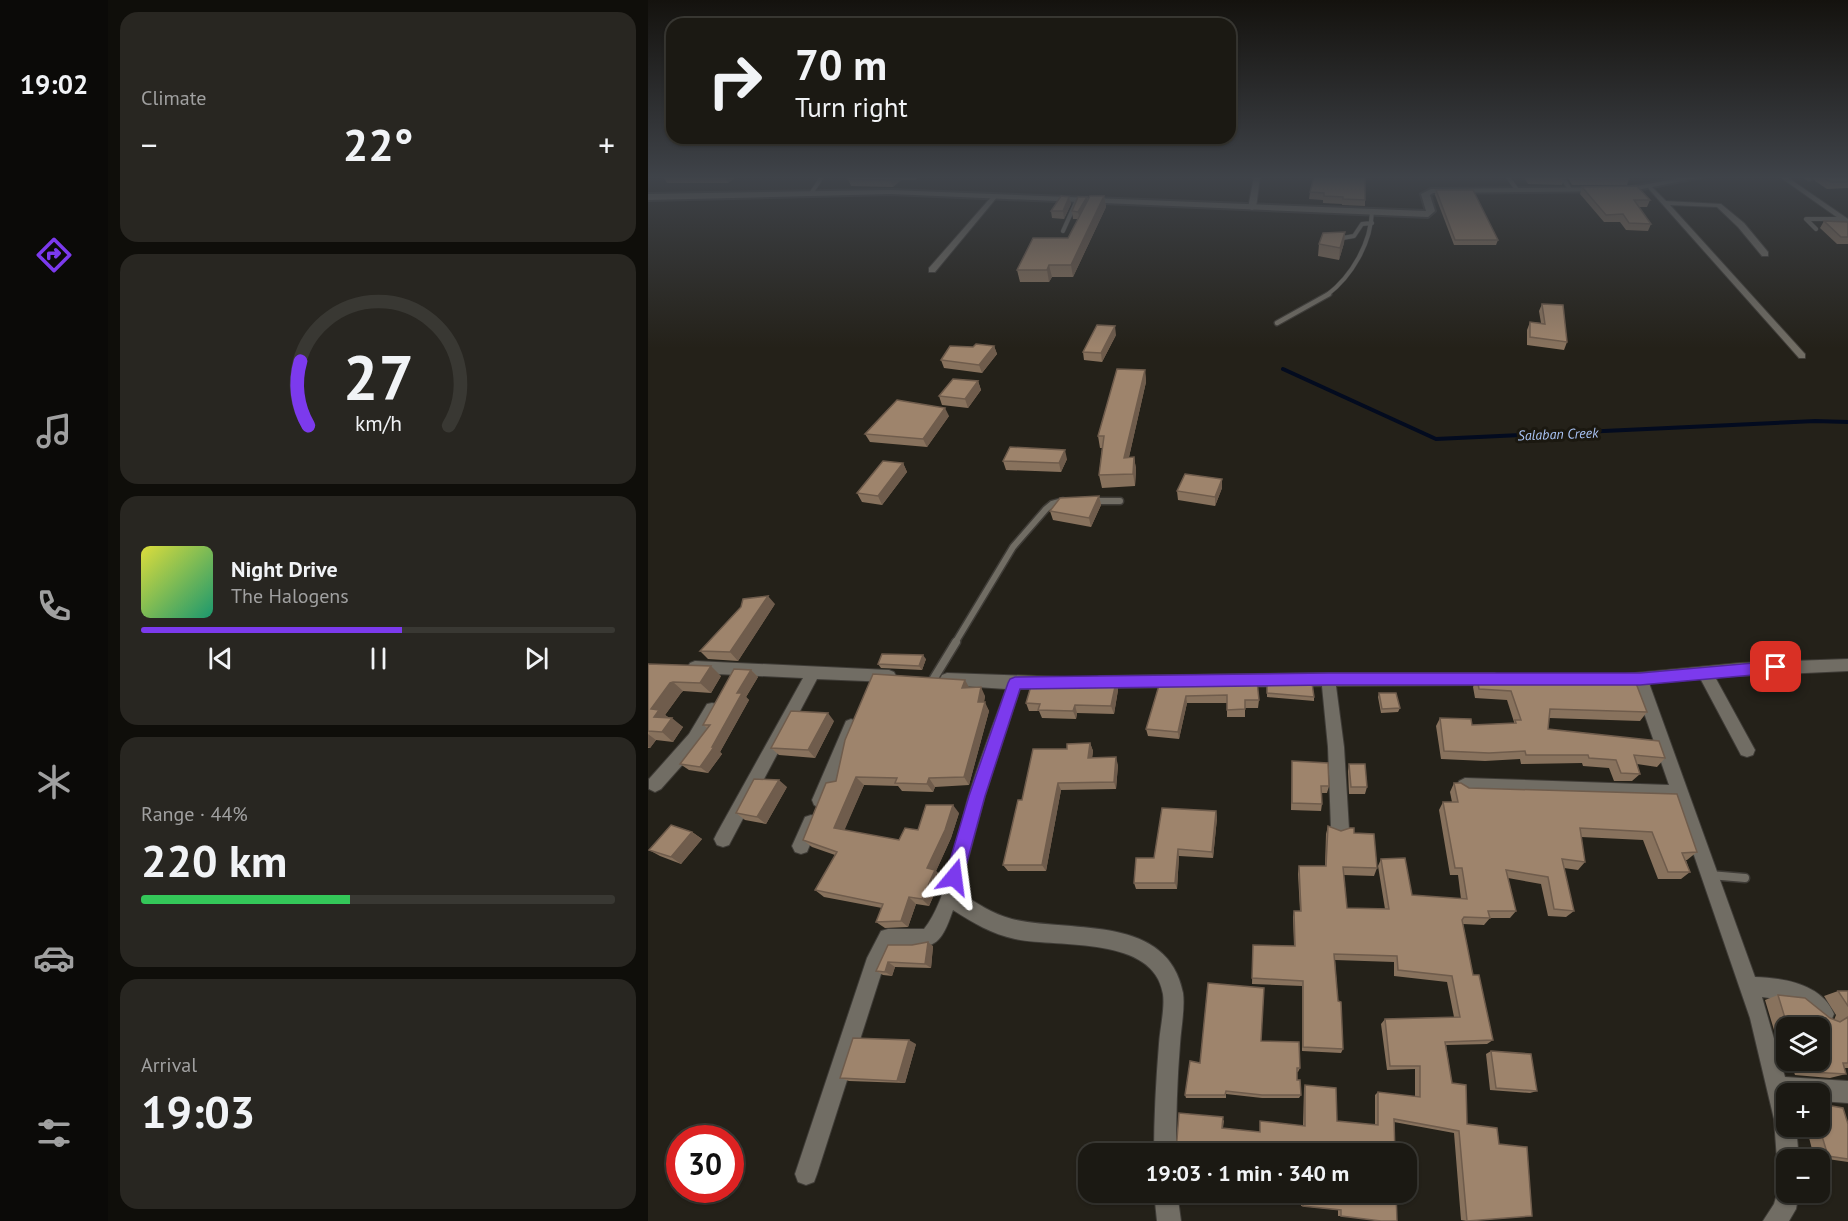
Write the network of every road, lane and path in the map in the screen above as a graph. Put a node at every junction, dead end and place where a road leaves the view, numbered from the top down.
1 (963, 234) edge
2 (1355, 234) edge
3 (1368, 234) edge
4 (1693, 234) edge
5 (1748, 234) edge
6 (1335, 240) edge
7 (1765, 254) dead end
8 (932, 270) dead end
9 (1277, 323) dead end
10 (1802, 356) dead end
11 (1074, 501) edge
12 (1086, 501) edge
13 (1120, 501) dead end
14 (703, 650) edge
15 (1848, 665) edge
16 (736, 668) junction
17 (814, 671) junction
18 (1705, 673) junction
19 (873, 675) junction
20 (903, 676) edge
21 (929, 678) joint
22 (1328, 679) junction
23 (1508, 679) edge
24 (1604, 679) edge
25 (1640, 679) junction
26 (1015, 683) junction
27 (1747, 750) dead end
28 (656, 784) dead end
29 (1465, 786) edge
30 (1680, 793) junction
31 (1340, 830) edge
32 (723, 839) dead end
33 (801, 846) edge
34 (1710, 875) junction
35 (1745, 878) dead end
36 (948, 898) junction
37 (1750, 987) junction
38 (1824, 1014) edge
39 (1776, 1083) edge
40 (1830, 1091) edge
41 (1848, 1092) edge
42 (1165, 1143) edge
43 (806, 1174) dead end
44 (1167, 1203) edge
45 (1785, 1203) edge
46 (1169, 1221) edge
47 (1775, 1221) edge

1 - 8 street
2 - 6 lane
3 - 9 lane
4 - 10 street
5 - 7 street
11 - 21 lane
12 - 13 lane
14 - 16 street
15 - 18 street
16 - 17 street
16 - 28 street
17 - 19 street
17 - 32 street
18 - 25 street
18 - 27 street
19 - 20 street
19 - 33 street
21 - 26 street
22 - 23 street
22 - 26 street
22 - 31 street
24 - 25 street
25 - 30 street
26 - 36 street
29 - 30 street
30 - 34 street
34 - 35 lane
34 - 37 street
36 - 42 street
36 - 43 street
37 - 38 street
37 - 39 street
40 - 41 street
44 - 46 street
45 - 47 street

